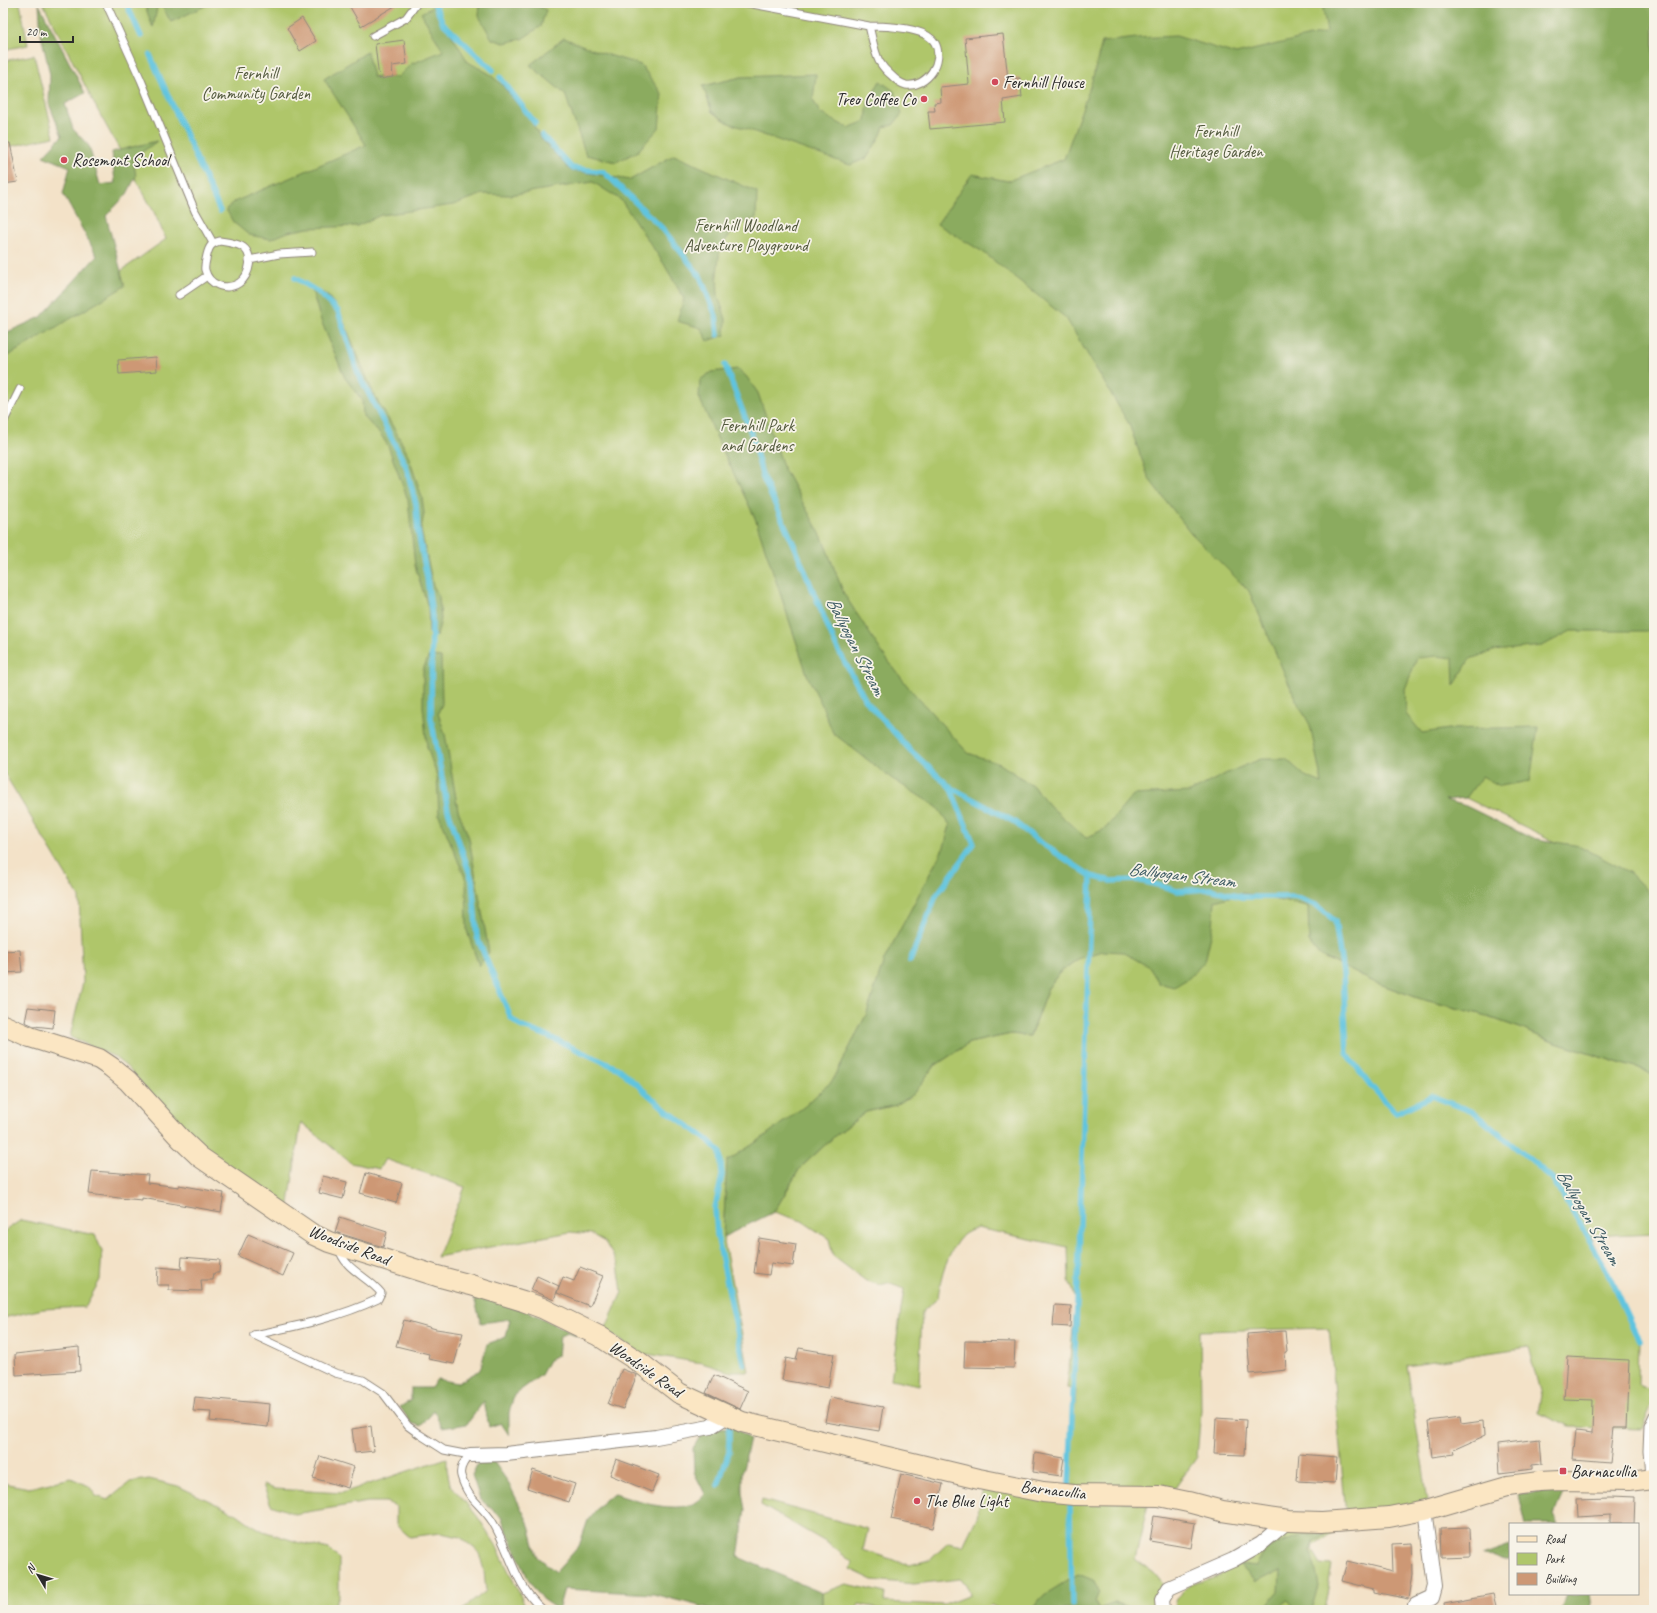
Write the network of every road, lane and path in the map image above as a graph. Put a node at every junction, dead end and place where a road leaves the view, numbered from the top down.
1 (106, 3) edge
2 (417, 3) edge
3 (747, 3) edge
4 (869, 26) junction
5 (373, 36) dead end
6 (213, 243) junction
7 (312, 252) dead end
8 (249, 260) junction
9 (207, 276) junction
10 (179, 295) dead end
11 (20, 390) dead end
12 (3, 423) edge
13 (3, 1025) edge
14 (338, 1244) junction
15 (705, 1406) joint
16 (1654, 1413) edge
17 (727, 1416) junction
18 (470, 1455) junction
19 (1652, 1480) edge
20 (1425, 1510) junction
21 (1288, 1521) junction
22 (1417, 1605) dead end
23 (543, 1610) edge
24 (1163, 1610) edge

1 - 6 lane
2 - 5 lane
3 - 4 lane
4 - 4 lane
6 - 8 lane
6 - 9 lane
7 - 8 lane
8 - 9 lane
9 - 10 lane
11 - 12 lane
13 - 14 street, Woodside Road
14 - 15 street, Woodside Road
14 - 18 lane
15 - 17 street, Barnacullia
16 - 19 lane
17 - 18 street
17 - 21 street, Barnacullia
18 - 23 lane
19 - 20 street, Barnacullia
20 - 21 street, Barnacullia
20 - 22 street
21 - 24 street

